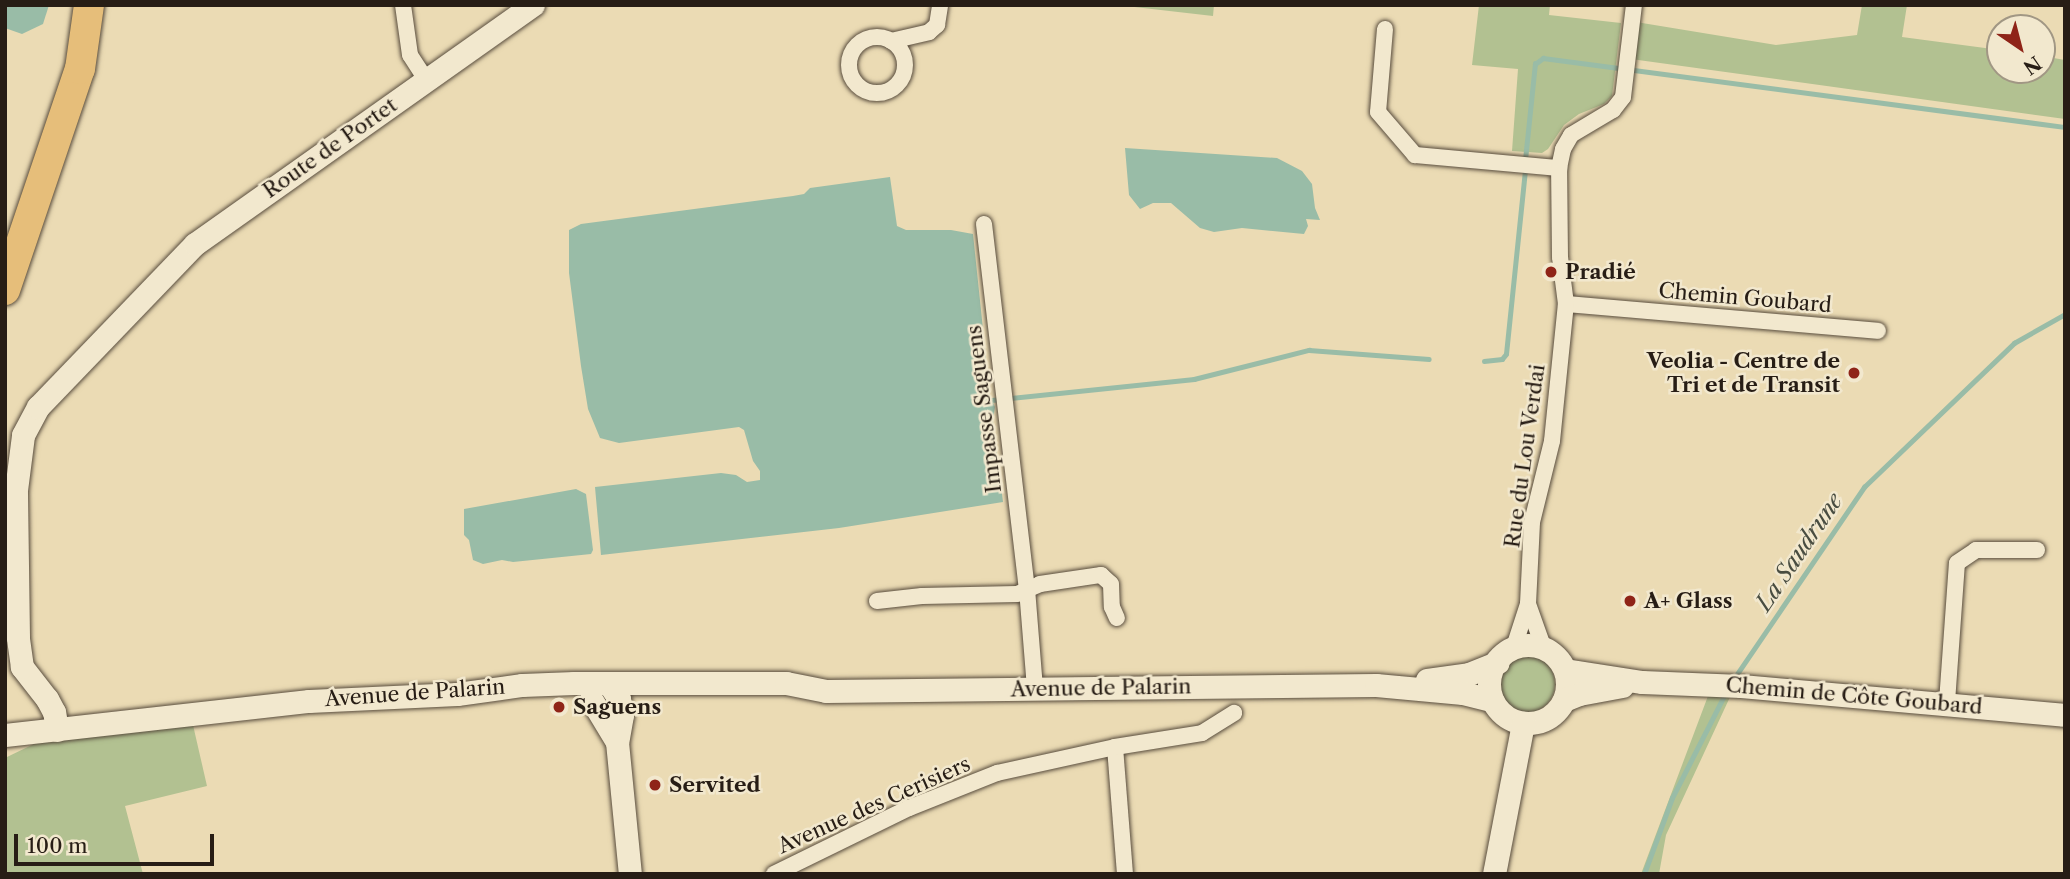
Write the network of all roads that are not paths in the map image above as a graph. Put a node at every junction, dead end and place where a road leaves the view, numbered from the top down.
1 (89, 5) edge
2 (403, 5) edge
3 (533, 5) edge
4 (940, 5) edge
5 (1634, 5) edge
6 (1385, 29) dead end
7 (891, 41) dead end
8 (426, 80) junction
9 (1559, 168) junction
10 (984, 224) dead end
11 (5, 290) edge
12 (1566, 304) junction
13 (1878, 331) dead end
14 (2037, 550) dead end
15 (1027, 589) junction
16 (877, 601) dead end
17 (1528, 604) junction
18 (1117, 618) dead end
19 (1544, 649) junction
20 (1506, 655) junction
21 (1564, 670) junction
22 (1642, 682) junction
23 (1376, 685) junction
24 (1035, 688) junction
25 (614, 699) junction
26 (1492, 700) junction
27 (1564, 700) junction
28 (1947, 702) junction
29 (1234, 713) dead end
30 (2065, 715) edge
31 (1523, 723) junction
32 (57, 730) junction
33 (5, 735) edge
34 (1115, 747) junction
35 (630, 874) edge
36 (774, 874) edge
37 (1125, 874) edge
38 (1493, 874) edge

1 - 11 highway
2 - 8 street
3 - 8 main road, Route de Portet
4 - 7 street
5 - 9 street, Rue du Lou Verdai
6 - 9 street
8 - 32 main road, Route de Portet
9 - 12 street, Rue du Lou Verdai
10 - 15 street, Impasse Saguens
12 - 13 street, Chemin Goubard
12 - 17 street, Rue du Lou Verdai
14 - 28 street
15 - 16 street
15 - 18 street
15 - 24 street, Impasse Saguens
17 - 19 street
17 - 20 street, Rue du Lou Verdai
19 - 20 main road
19 - 21 main road
20 - 23 main road, Avenue de Palarin
20 - 26 main road
21 - 22 main road, Chemin de Côte Goubard
21 - 27 main road
22 - 27 main road, Chemin de Côte Goubard
22 - 28 main road, Chemin de Côte Goubard
23 - 24 main road, Avenue de Palarin
23 - 26 main road, Avenue de Palarin
24 - 25 main road, Avenue de Palarin
25 - 32 main road, Avenue de Palarin
25 - 35 main road
26 - 31 main road
27 - 31 main road
28 - 30 main road, Chemin de Côte Goubard
29 - 34 street, Avenue des Cerisiers
31 - 38 main road
32 - 33 main road, Avenue de Palarin
34 - 36 street, Avenue des Cerisiers
34 - 37 street

